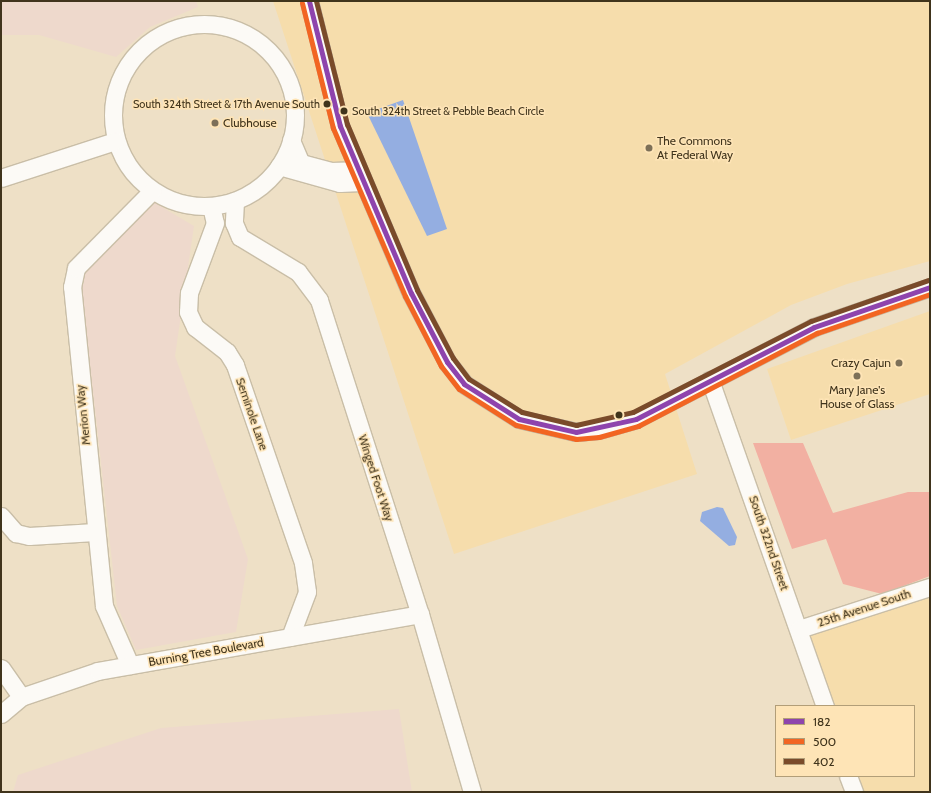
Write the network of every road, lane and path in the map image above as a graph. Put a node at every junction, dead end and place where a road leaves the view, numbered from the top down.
1 (309, 1) edge
2 (291, 140) junction
3 (116, 141) junction
4 (279, 166) junction
5 (359, 176) junction
6 (1, 178) edge
7 (152, 191) junction
8 (234, 201) junction
9 (180, 203) junction
10 (211, 206) junction
11 (215, 223) junction
12 (240, 237) junction
13 (930, 287) edge
14 (710, 380) junction
15 (1, 516) edge
16 (95, 532) junction
17 (930, 587) edge
18 (420, 614) junction
19 (799, 629) junction
20 (290, 637) junction
21 (130, 665) junction
22 (1, 668) edge
23 (21, 697) junction
24 (825, 705) edge
25 (1, 714) edge
26 (848, 777) edge
27 (472, 792) edge
28 (854, 792) edge

1 - 5 street
2 - 3 street
2 - 4 street
2 - 5 street
3 - 6 street
3 - 7 street
4 - 5 street
4 - 8 street
5 - 14 street
7 - 9 street
7 - 16 street, Merion Way
8 - 10 street
8 - 12 street
9 - 10 street
9 - 11 street, Winged Foot Way
10 - 11 street
11 - 12 street, Winged Foot Way
11 - 20 street, Seminole Lane
12 - 18 street, Winged Foot Way
13 - 14 street
14 - 19 street, South 322nd Street
15 - 16 street
16 - 21 street, Merion Way
17 - 19 street, 25th Avenue South
18 - 20 street, Burning Tree Boulevard
18 - 27 street, Winged Foot Way
19 - 24 street, South 322nd Street
20 - 21 street, Burning Tree Boulevard
21 - 23 street, Burning Tree Boulevard
22 - 23 street
23 - 25 street, Burning Tree Boulevard
26 - 28 street

